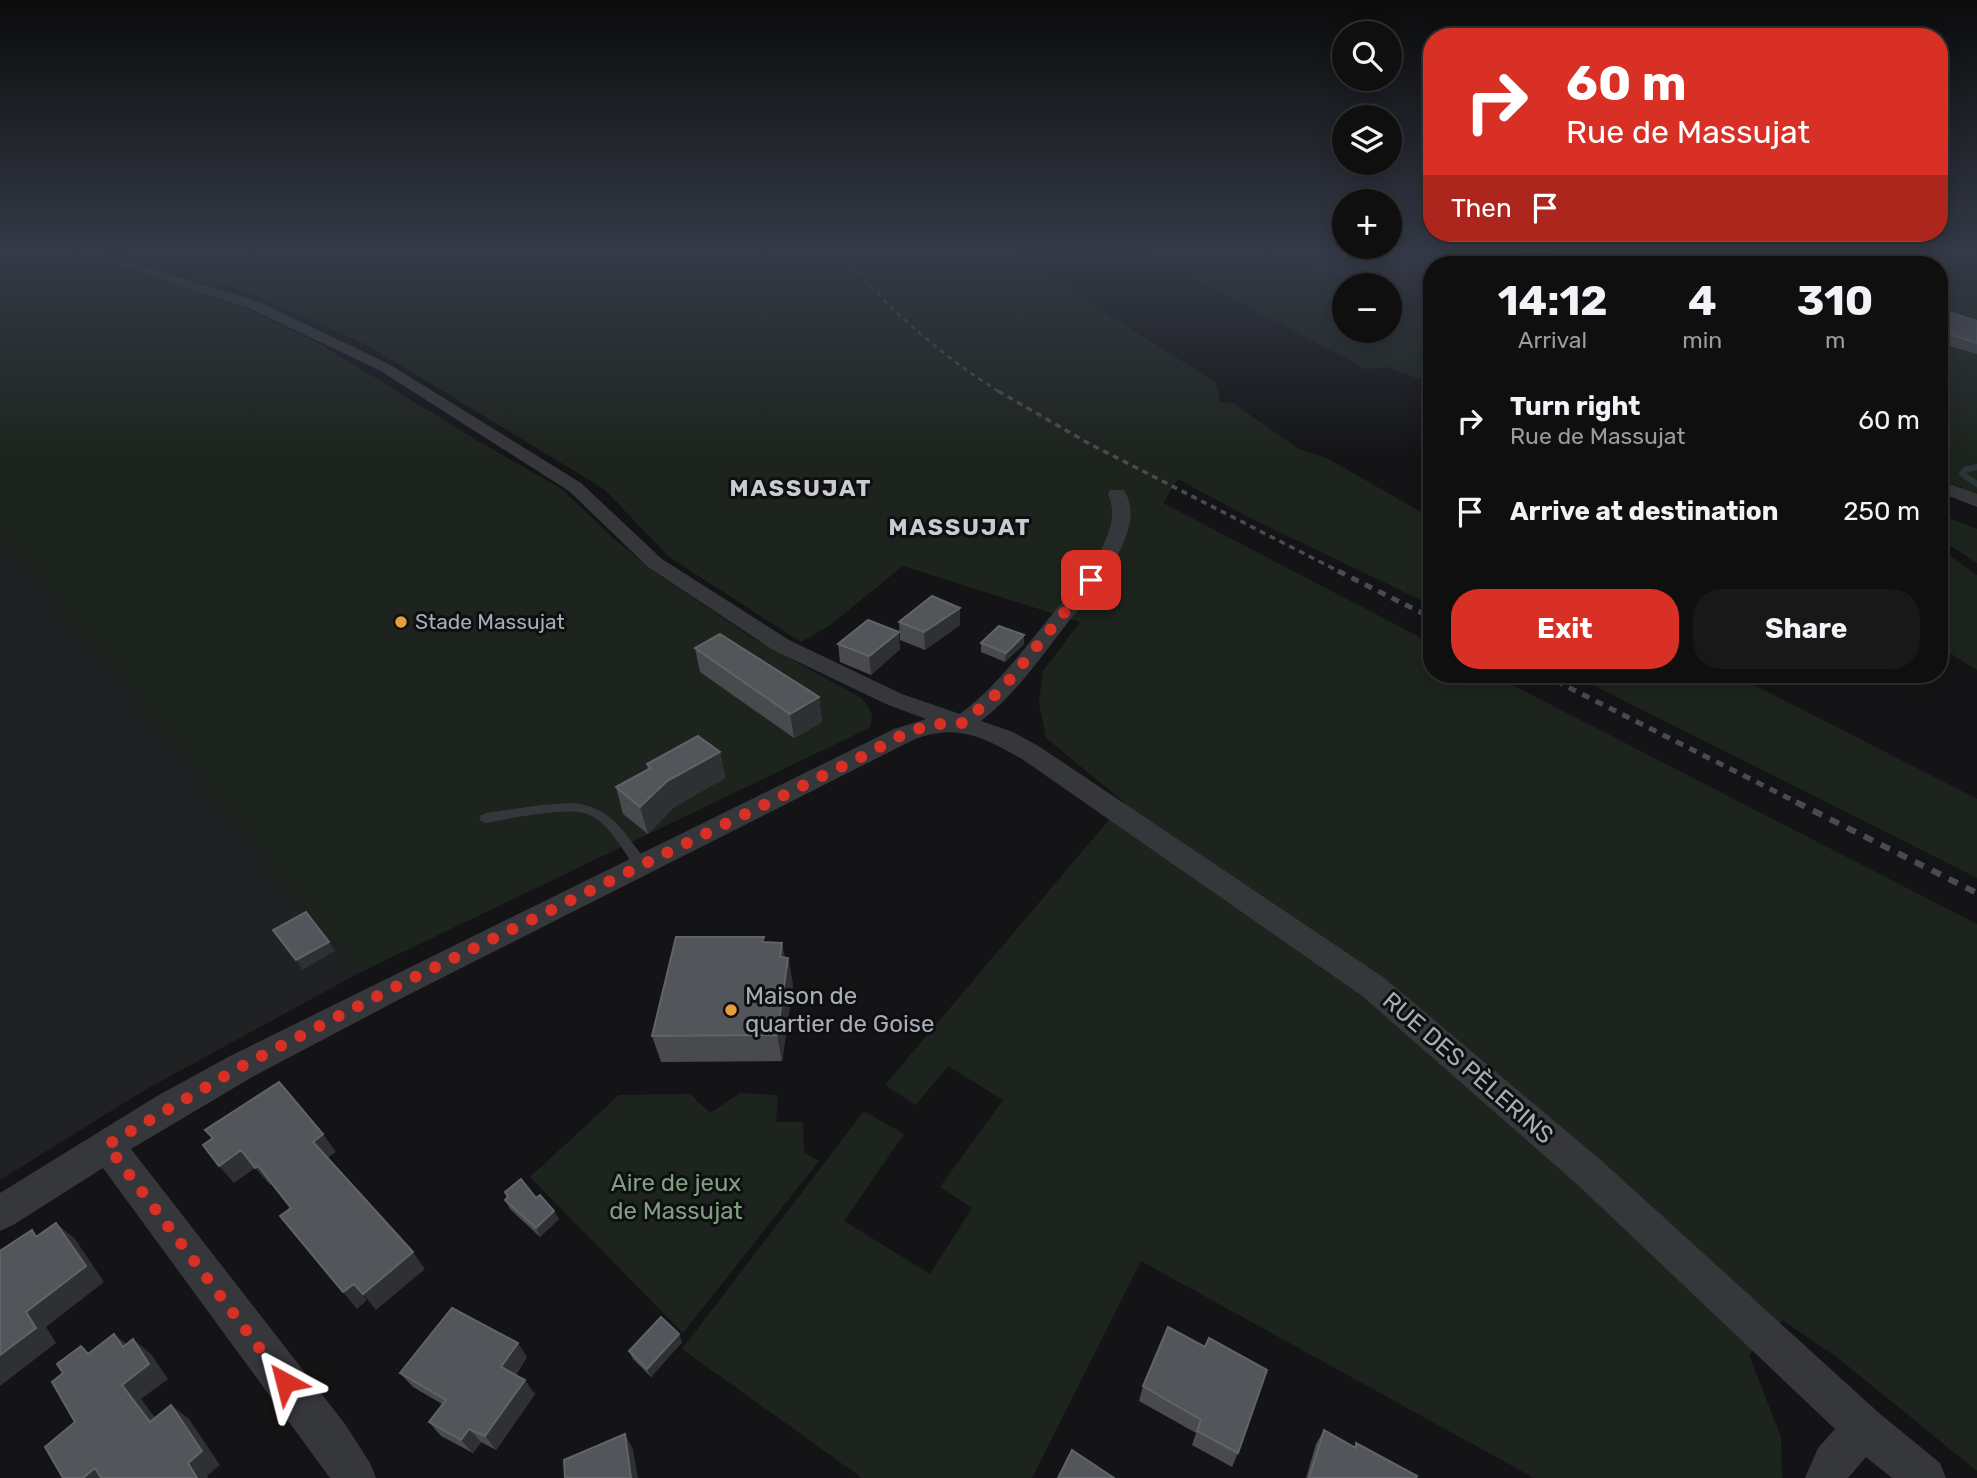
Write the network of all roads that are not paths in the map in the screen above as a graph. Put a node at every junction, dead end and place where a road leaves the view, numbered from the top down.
1 (285, 320) edge
2 (1948, 489) edge
3 (1117, 494) dead end
4 (1977, 500) edge
5 (963, 723) junction
6 (486, 818) dead end
7 (642, 866) junction
8 (107, 1145) junction
9 (0, 1213) edge
10 (1864, 1428) junction
11 (355, 1478) edge
12 (1826, 1478) edge
13 (1925, 1478) edge

1 - 5 street, RUE DES PÈLERINS
2 - 4 street
3 - 5 street
5 - 7 street
5 - 10 street, RUE DES PÈLERINS
6 - 7 lane
7 - 8 street
8 - 9 street
8 - 11 street
10 - 12 street
10 - 13 street, RUE DES PÈLERINS

